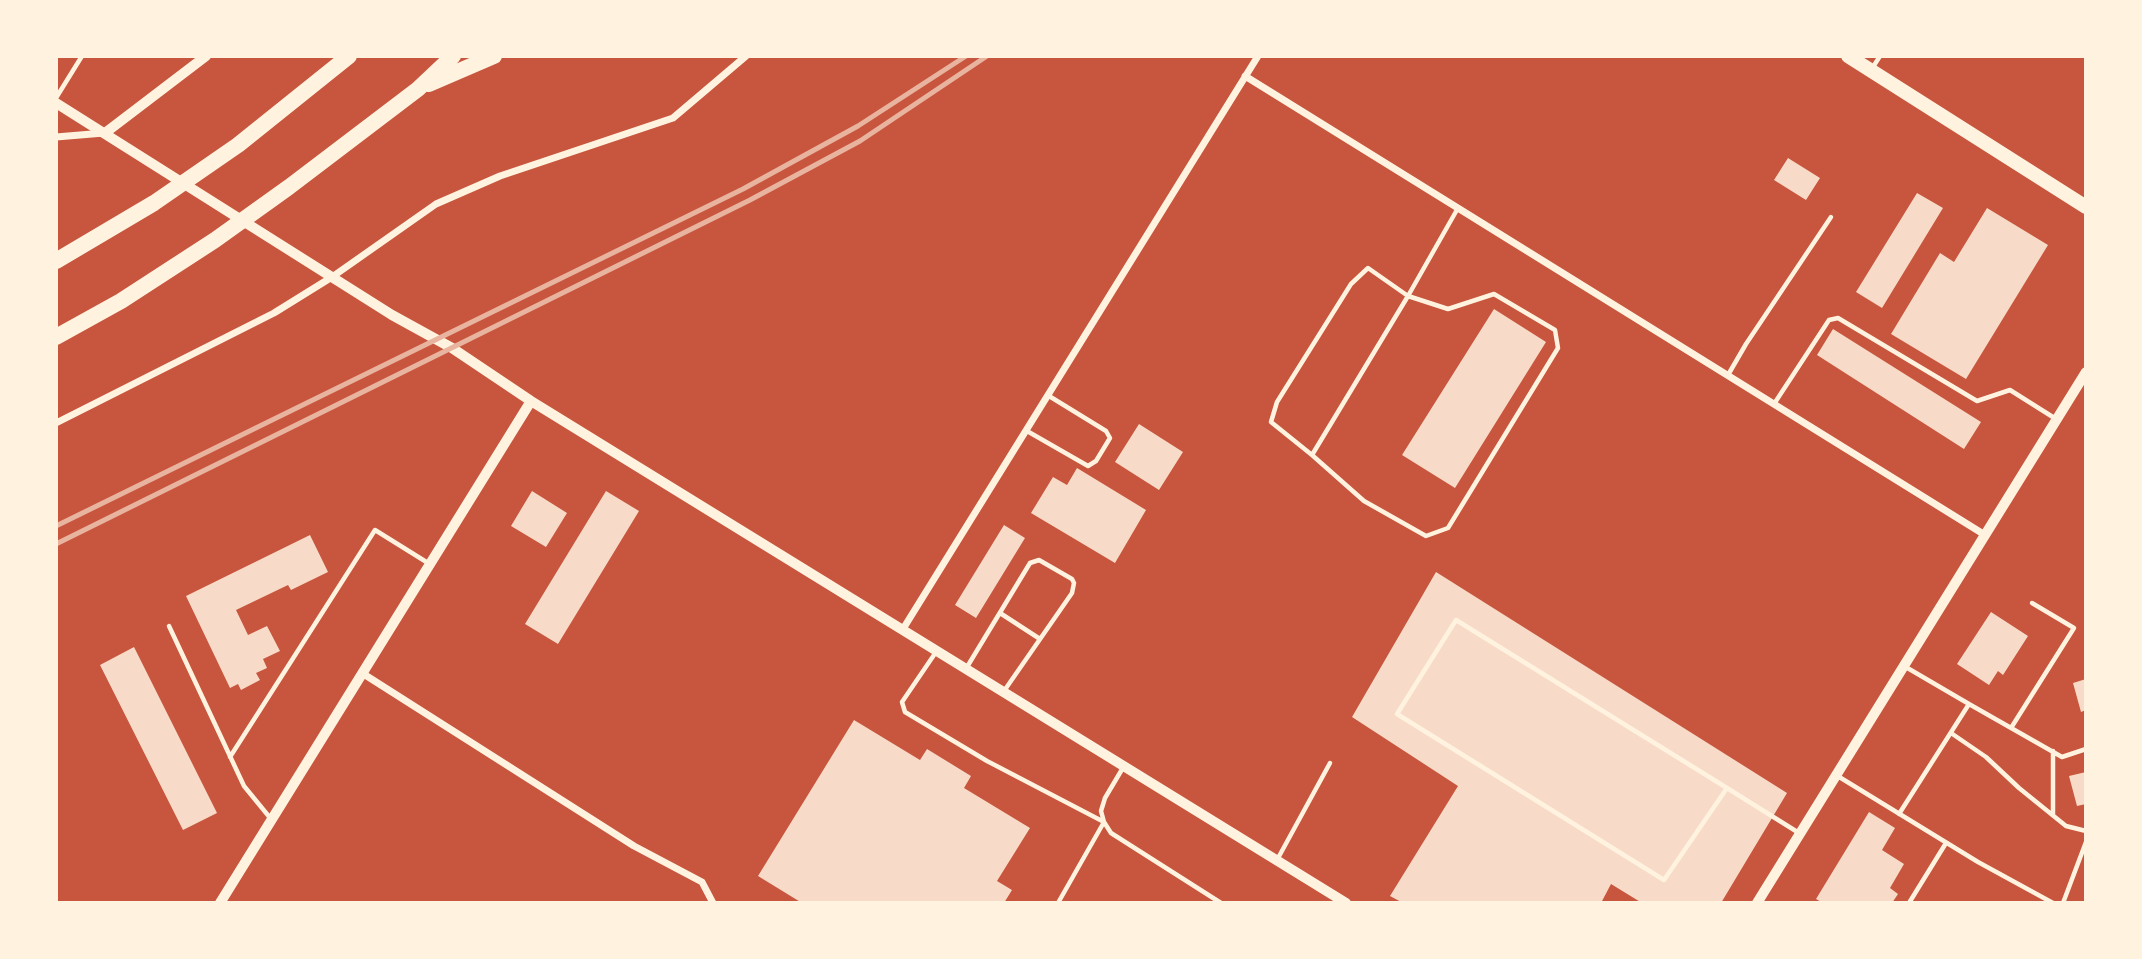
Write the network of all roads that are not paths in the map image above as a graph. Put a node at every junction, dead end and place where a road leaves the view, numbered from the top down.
1 (82, 56) edge
2 (206, 56) edge
3 (333, 56) edge
4 (349, 56) edge
5 (453, 56) edge
6 (494, 56) edge
7 (746, 56) edge
8 (1258, 56) edge
9 (1848, 56) edge
10 (1880, 56) edge
11 (1871, 71) junction
12 (1245, 76) junction
13 (418, 89) junction
14 (56, 98) edge
15 (56, 103) edge
16 (264, 126) junction
17 (105, 133) junction
18 (56, 137) edge
19 (2086, 207) edge
20 (1458, 208) junction
21 (1831, 217) dead end
22 (56, 261) edge
23 (332, 277) junction
24 (1408, 296) junction
25 (56, 337) edge
26 (2086, 372) edge
27 (1728, 376) junction
28 (1048, 395) junction
29 (531, 401) junction
30 (1774, 404) junction
31 (2057, 420) junction
32 (56, 423) edge
33 (1026, 430) junction
34 (1312, 455) junction
35 (1985, 536) junction
36 (430, 564) junction
37 (2032, 603) dead end
38 (1000, 613) junction
39 (169, 626) dead end
40 (903, 629) junction
41 (1040, 639) junction
42 (937, 650) junction
43 (1904, 666) junction
44 (967, 668) junction
45 (362, 673) junction
46 (1004, 691) junction
47 (1969, 704) junction
48 (2011, 728) junction
49 (1951, 733) junction
50 (2086, 749) edge
51 (2053, 751) junction
52 (230, 757) junction
53 (1329, 763) dead end
54 (1124, 765) junction
55 (1836, 775) junction
56 (1727, 788) junction
57 (1899, 814) junction
58 (2053, 815) junction
59 (272, 819) junction
60 (1104, 822) junction
61 (2086, 831) edge
62 (1800, 834) junction
63 (1946, 842) junction
64 (2086, 842) edge
65 (1277, 860) junction
66 (220, 903) edge
67 (713, 903) edge
68 (1058, 903) edge
69 (1221, 903) edge
70 (1346, 903) edge
71 (1757, 903) edge
72 (1909, 903) edge
73 (2053, 903) edge
74 (2063, 903) edge

1 - 14 lane
2 - 17 street
3 - 16 highway
4 - 16 highway
5 - 13 highway
6 - 13 highway
7 - 23 street
8 - 12 street
9 - 11 highway
10 - 11 lane
11 - 19 highway
12 - 20 street
12 - 28 street
13 - 25 highway
15 - 17 street
16 - 22 highway
17 - 18 street
17 - 23 street
20 - 24 lane
20 - 27 street
21 - 27 lane
23 - 29 street
23 - 32 street
24 - 34 lane
24 - 34 lane
24 - 34 lane
26 - 31 street
27 - 30 street
28 - 33 street
28 - 33 lane
29 - 36 street
29 - 40 street
30 - 31 lane
30 - 35 street
31 - 35 street
33 - 40 street
35 - 43 street
36 - 45 street
36 - 52 lane
37 - 48 lane
38 - 41 lane
38 - 41 lane
38 - 44 lane
39 - 52 lane
40 - 42 street
41 - 46 lane
42 - 44 street
42 - 60 lane
43 - 47 lane
43 - 55 street
44 - 46 street
45 - 59 street
45 - 67 street
46 - 54 street
47 - 48 lane
47 - 49 lane
48 - 51 lane
49 - 57 lane
49 - 58 lane
50 - 51 lane
51 - 58 lane
52 - 59 lane
53 - 65 lane
54 - 60 lane
54 - 65 street
55 - 57 lane
55 - 62 street
56 - 56 lane
56 - 62 lane
57 - 63 lane
58 - 61 lane
59 - 66 street
60 - 68 lane
60 - 69 lane
62 - 71 street
63 - 72 lane
63 - 73 lane
64 - 74 lane
65 - 70 street

